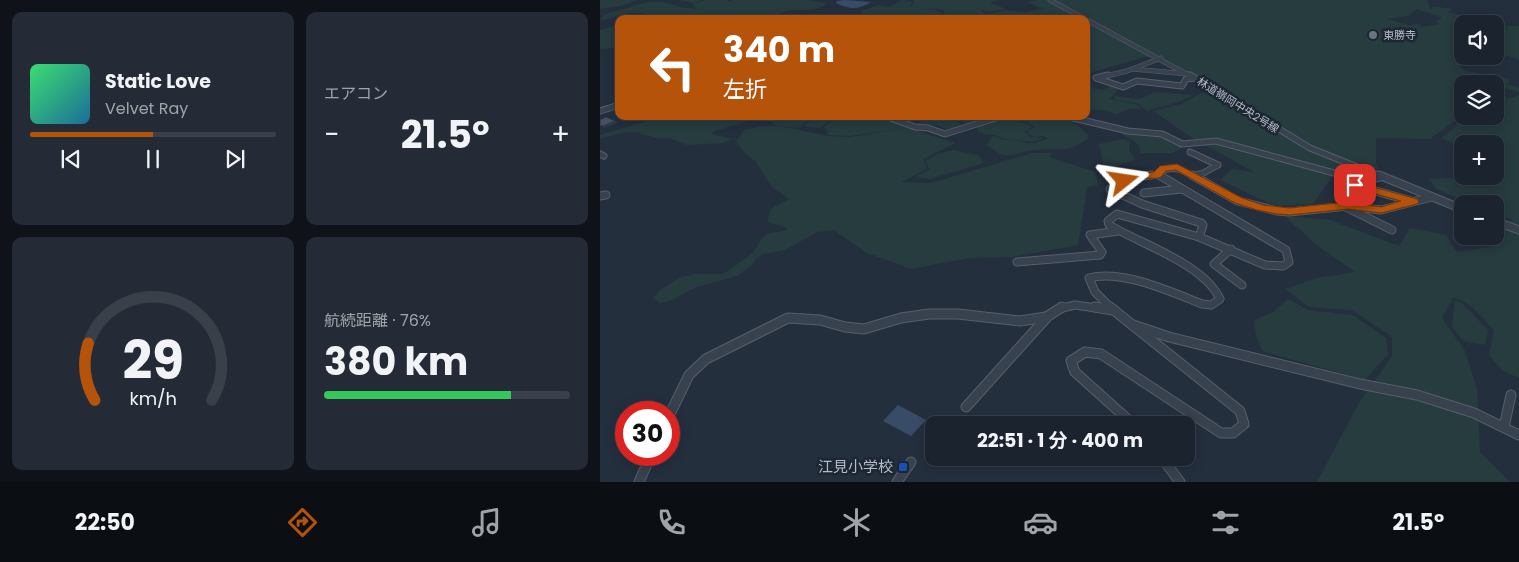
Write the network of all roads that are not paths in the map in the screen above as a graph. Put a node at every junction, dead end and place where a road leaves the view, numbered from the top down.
1 (1050, 0) edge
2 (1079, 15) edge
3 (1090, 21) edge
4 (1161, 58) junction
5 (1132, 69) junction
6 (1189, 74) junction
7 (1196, 78) junction
8 (615, 107) edge
9 (600, 111) edge
10 (897, 120) edge
11 (989, 120) edge
12 (1082, 120) edge
13 (1190, 152) dead end
14 (600, 154) edge
15 (600, 158) edge
16 (1158, 175) junction
17 (1353, 176) junction
18 (1196, 177) junction
19 (1381, 177) junction
20 (1182, 189) junction
21 (1144, 193) dead end
22 (1432, 197) junction
23 (1413, 202) junction
24 (1344, 206) junction
25 (1454, 206) edge
26 (1384, 209) junction
27 (1504, 224) edge
28 (1382, 225) junction
29 (1392, 230) dead end
30 (1519, 230) edge
31 (1118, 231) junction
32 (1199, 237) junction
33 (1231, 249) junction
34 (1017, 262) dead end
35 (1242, 285) dead end
36 (1113, 310) junction
37 (1046, 317) junction
38 (1128, 323) junction
39 (1511, 395) dead end
40 (676, 401) edge
41 (966, 407) dead end
42 (1124, 416) edge
43 (1504, 428) junction
44 (1519, 435) edge
45 (911, 462) dead end
46 (646, 466) edge
47 (1169, 466) edge
48 (639, 482) edge
49 (897, 482) edge
50 (1180, 482) edge

1 - 2 street, 林道嶺岡中央2号線
3 - 4 street, 林道嶺岡中央2号線
4 - 5 street
4 - 6 street, 林道嶺岡中央2号線
5 - 6 street
5 - 7 street
6 - 7 street, 林道嶺岡中央2号線
7 - 19 street, 林道嶺岡中央2号線
8 - 9 street
10 - 11 street
12 - 17 street
13 - 18 street
14 - 15 street
16 - 18 street
16 - 20 street
16 - 32 street
17 - 19 street
17 - 23 street
18 - 24 street
19 - 22 street, 林道嶺岡中央2号線
20 - 21 street
20 - 33 street
22 - 23 street
22 - 25 street, 林道嶺岡中央2号線
23 - 26 street
24 - 26 street
24 - 28 street
26 - 28 street
27 - 30 street
28 - 29 street
31 - 32 street
31 - 34 street
31 - 36 street
32 - 33 street
33 - 35 street
36 - 37 street
36 - 38 street
37 - 40 street
37 - 41 street
38 - 42 street
38 - 43 street
39 - 43 street
43 - 44 street
45 - 49 street
46 - 48 street
47 - 50 street

